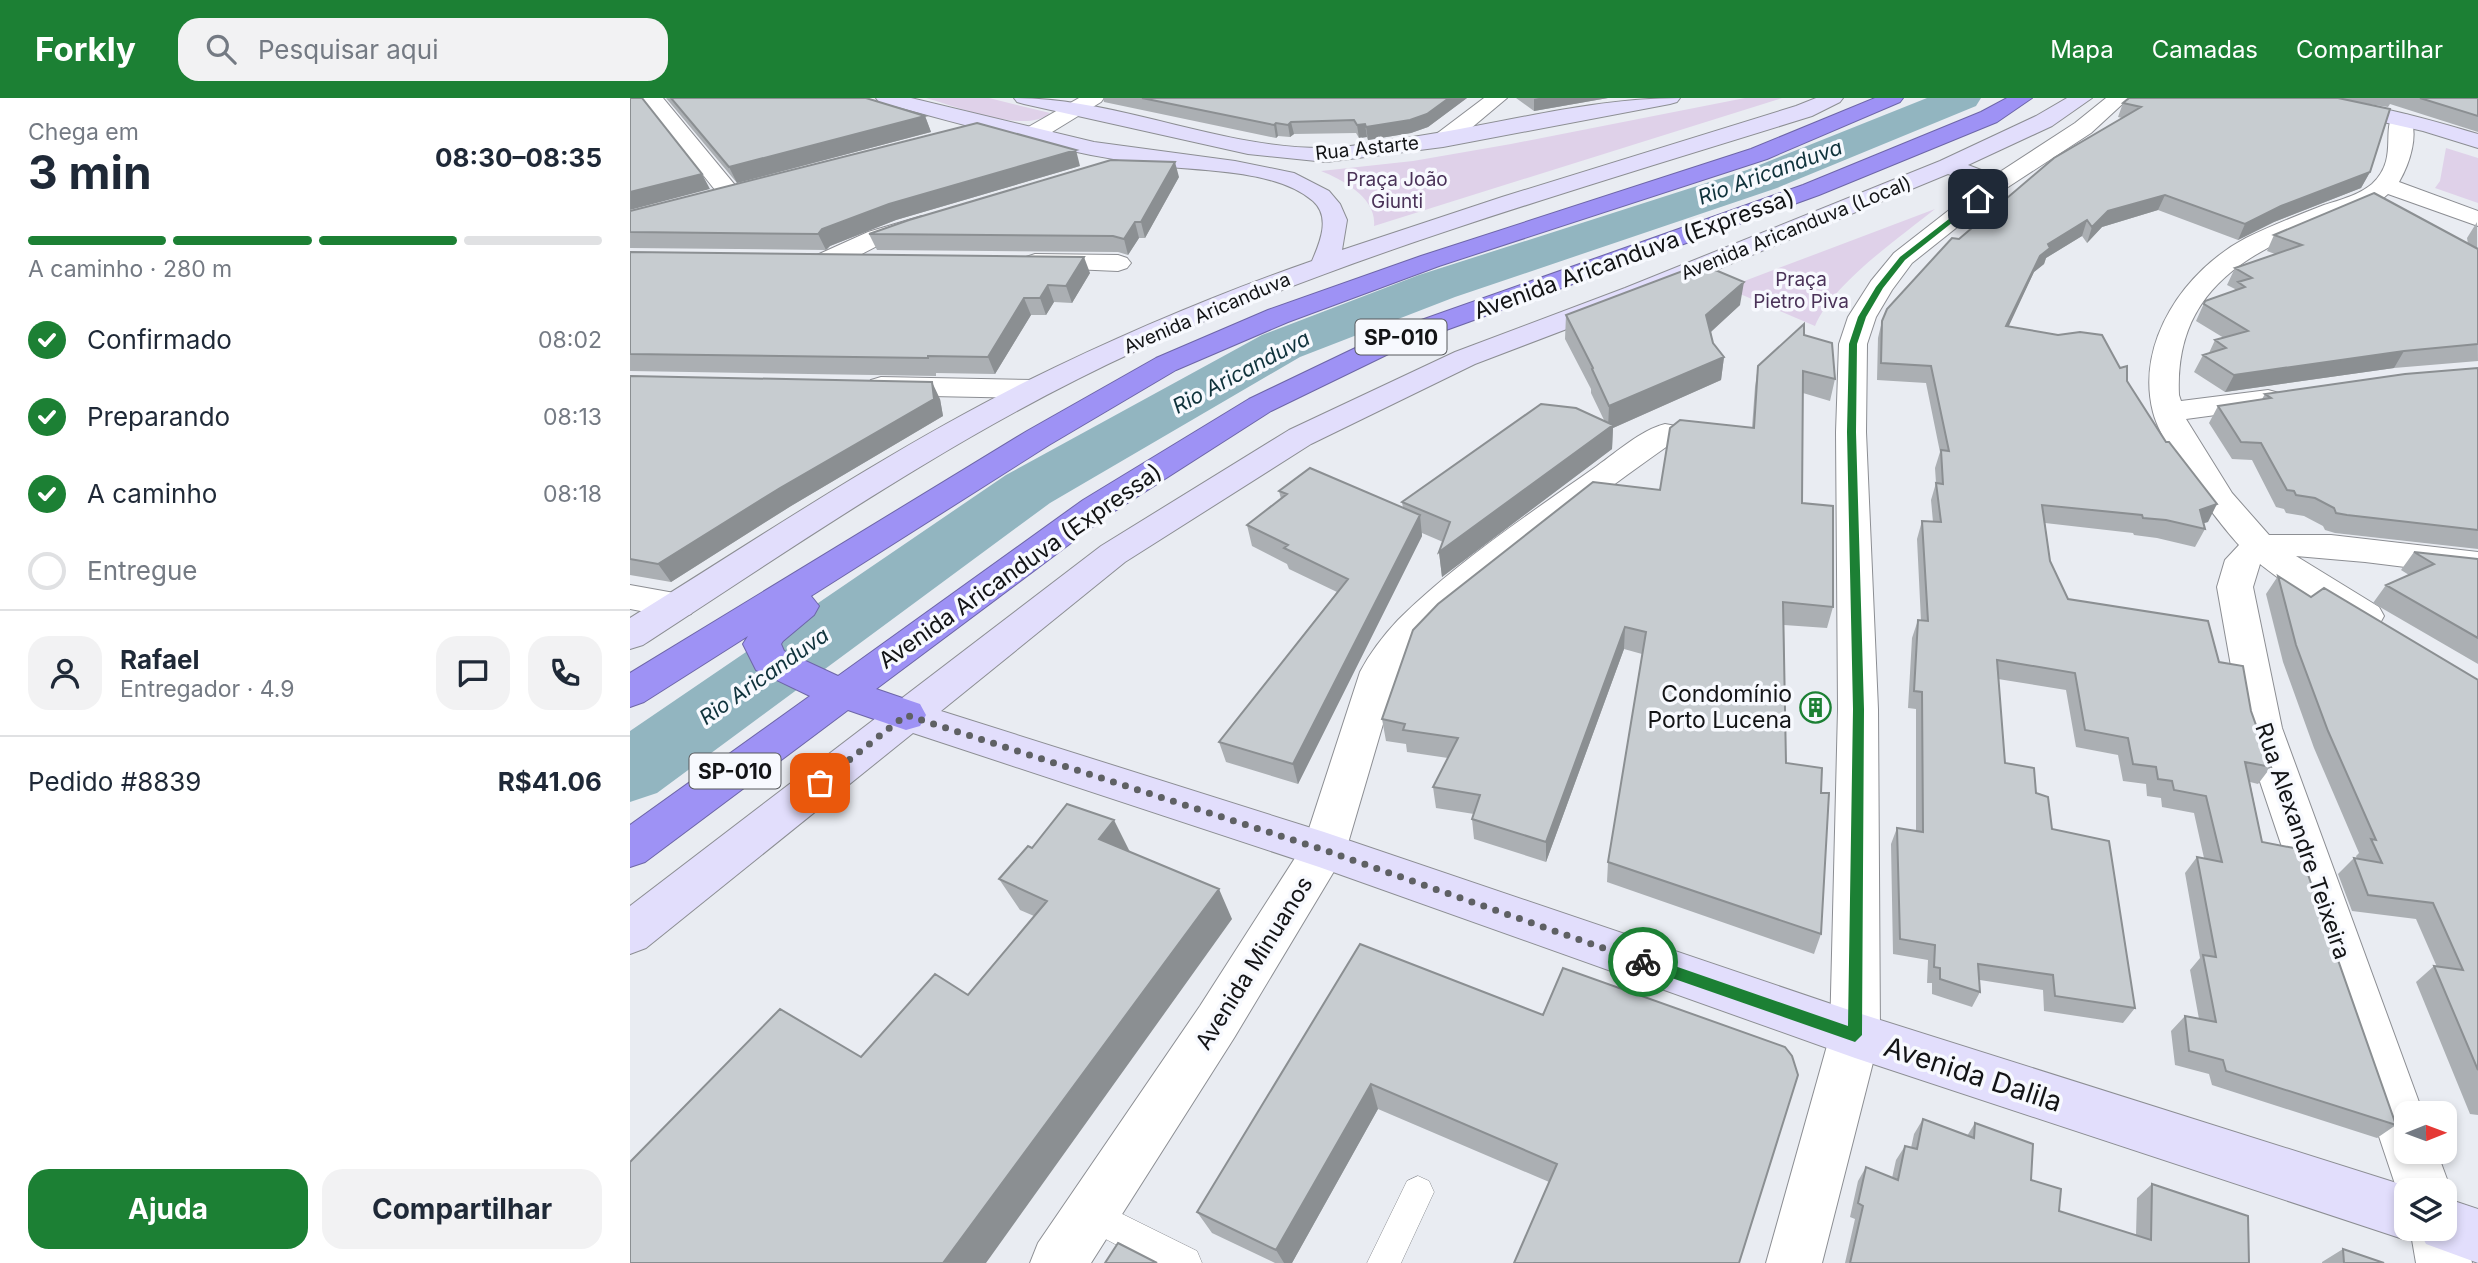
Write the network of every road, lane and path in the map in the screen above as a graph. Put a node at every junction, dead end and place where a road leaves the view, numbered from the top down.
1 (652, 98) edge
2 (886, 98) edge
3 (1024, 98) edge
4 (1670, 98) edge
5 (1833, 98) edge
6 (1893, 98) edge
7 (2022, 98) edge
8 (2082, 98) edge
9 (2119, 98) edge
10 (2302, 98) edge
11 (1496, 99) edge
12 (1084, 103) edge
13 (2401, 120) junction
14 (1545, 122) junction
15 (993, 125) junction
16 (1031, 135) junction
17 (949, 136) edge
18 (1443, 140) junction
19 (2478, 141) edge
20 (1142, 157) junction
21 (1956, 162) junction
22 (1089, 173) edge
23 (1997, 184) junction
24 (2386, 186) junction
25 (757, 188) edge
26 (731, 195) junction
27 (706, 201) edge
28 (946, 216) edge
29 (2478, 219) edge
30 (1653, 246) junction
31 (882, 261) edge
32 (1007, 262) edge
33 (1118, 263) dead end
34 (1324, 263) junction
35 (854, 386) edge
36 (1035, 389) junction
37 (2292, 394) edge
38 (2168, 412) junction
39 (1665, 433) dead end
40 (1038, 438) junction
41 (2261, 547) junction
42 (2478, 564) edge
43 (630, 597) edge
44 (678, 605) junction
45 (2385, 628) edge
46 (630, 636) edge
47 (828, 688) junction
48 (630, 692) edge
49 (906, 715) junction
50 (630, 849) edge
51 (1324, 850) junction
52 (630, 933) edge
53 (1855, 1035) junction
54 (2394, 1105) edge
55 (1418, 1192) dead end
56 (2394, 1209) edge
57 (1090, 1214) junction
58 (2457, 1229) edge
59 (2478, 1237) edge
60 (2440, 1241) edge
61 (1058, 1263) edge
62 (1185, 1263) edge
63 (1384, 1263) edge
64 (1794, 1263) edge
65 (2444, 1263) edge

1 - 26 street
2 - 15 main road, Rua Astarte
3 - 12 main road, Rua Astarte
4 - 14 main road, Rua Astarte
5 - 34 main road, Avenida Aricanduva
6 - 40 highway, SP-010
7 - 30 highway, Avenida Aricanduva (Expressa) / SP-010
8 - 21 main road, Avenida Aricanduva (Local)
9 - 23 street
10 - 13 main road
11 - 14 main road
11 - 18 street
12 - 16 street
12 - 18 main road, Rua Astarte
13 - 19 main road
13 - 24 street
14 - 18 main road, Rua Astarte
15 - 16 main road, Rua Astarte
15 - 17 street
16 - 20 main road, Rua Astarte
20 - 22 street
20 - 34 main road, Rua Astarte
21 - 23 main road
21 - 30 highway
21 - 49 main road, Avenida Aricanduva (Local)
23 - 53 street
24 - 29 street
24 - 38 street
25 - 26 street
26 - 27 street
28 - 31 street
30 - 47 highway, Avenida Aricanduva (Expressa) / SP-010
32 - 33 street
34 - 36 main road, Avenida Aricanduva
35 - 36 street
36 - 44 main road, Avenida Aricanduva
37 - 38 street
38 - 41 street
39 - 51 street, Avenida Minuanos
40 - 47 highway
40 - 48 highway, SP-010
41 - 42 street
41 - 45 street
41 - 54 street, Rua Alexandre Teixeira
43 - 44 street
44 - 46 main road, Avenida Aricanduva
47 - 49 highway
47 - 50 highway, Avenida Aricanduva (Expressa) / SP-010
49 - 51 main road, Avenida Dalila
49 - 52 main road
51 - 53 main road, Avenida Dalila
51 - 57 street, Avenida Minuanos
53 - 56 main road, Avenida Dalila
53 - 64 street
55 - 63 lane
57 - 61 street, Avenida Minuanos
57 - 62 lane
58 - 59 main road
60 - 65 street

